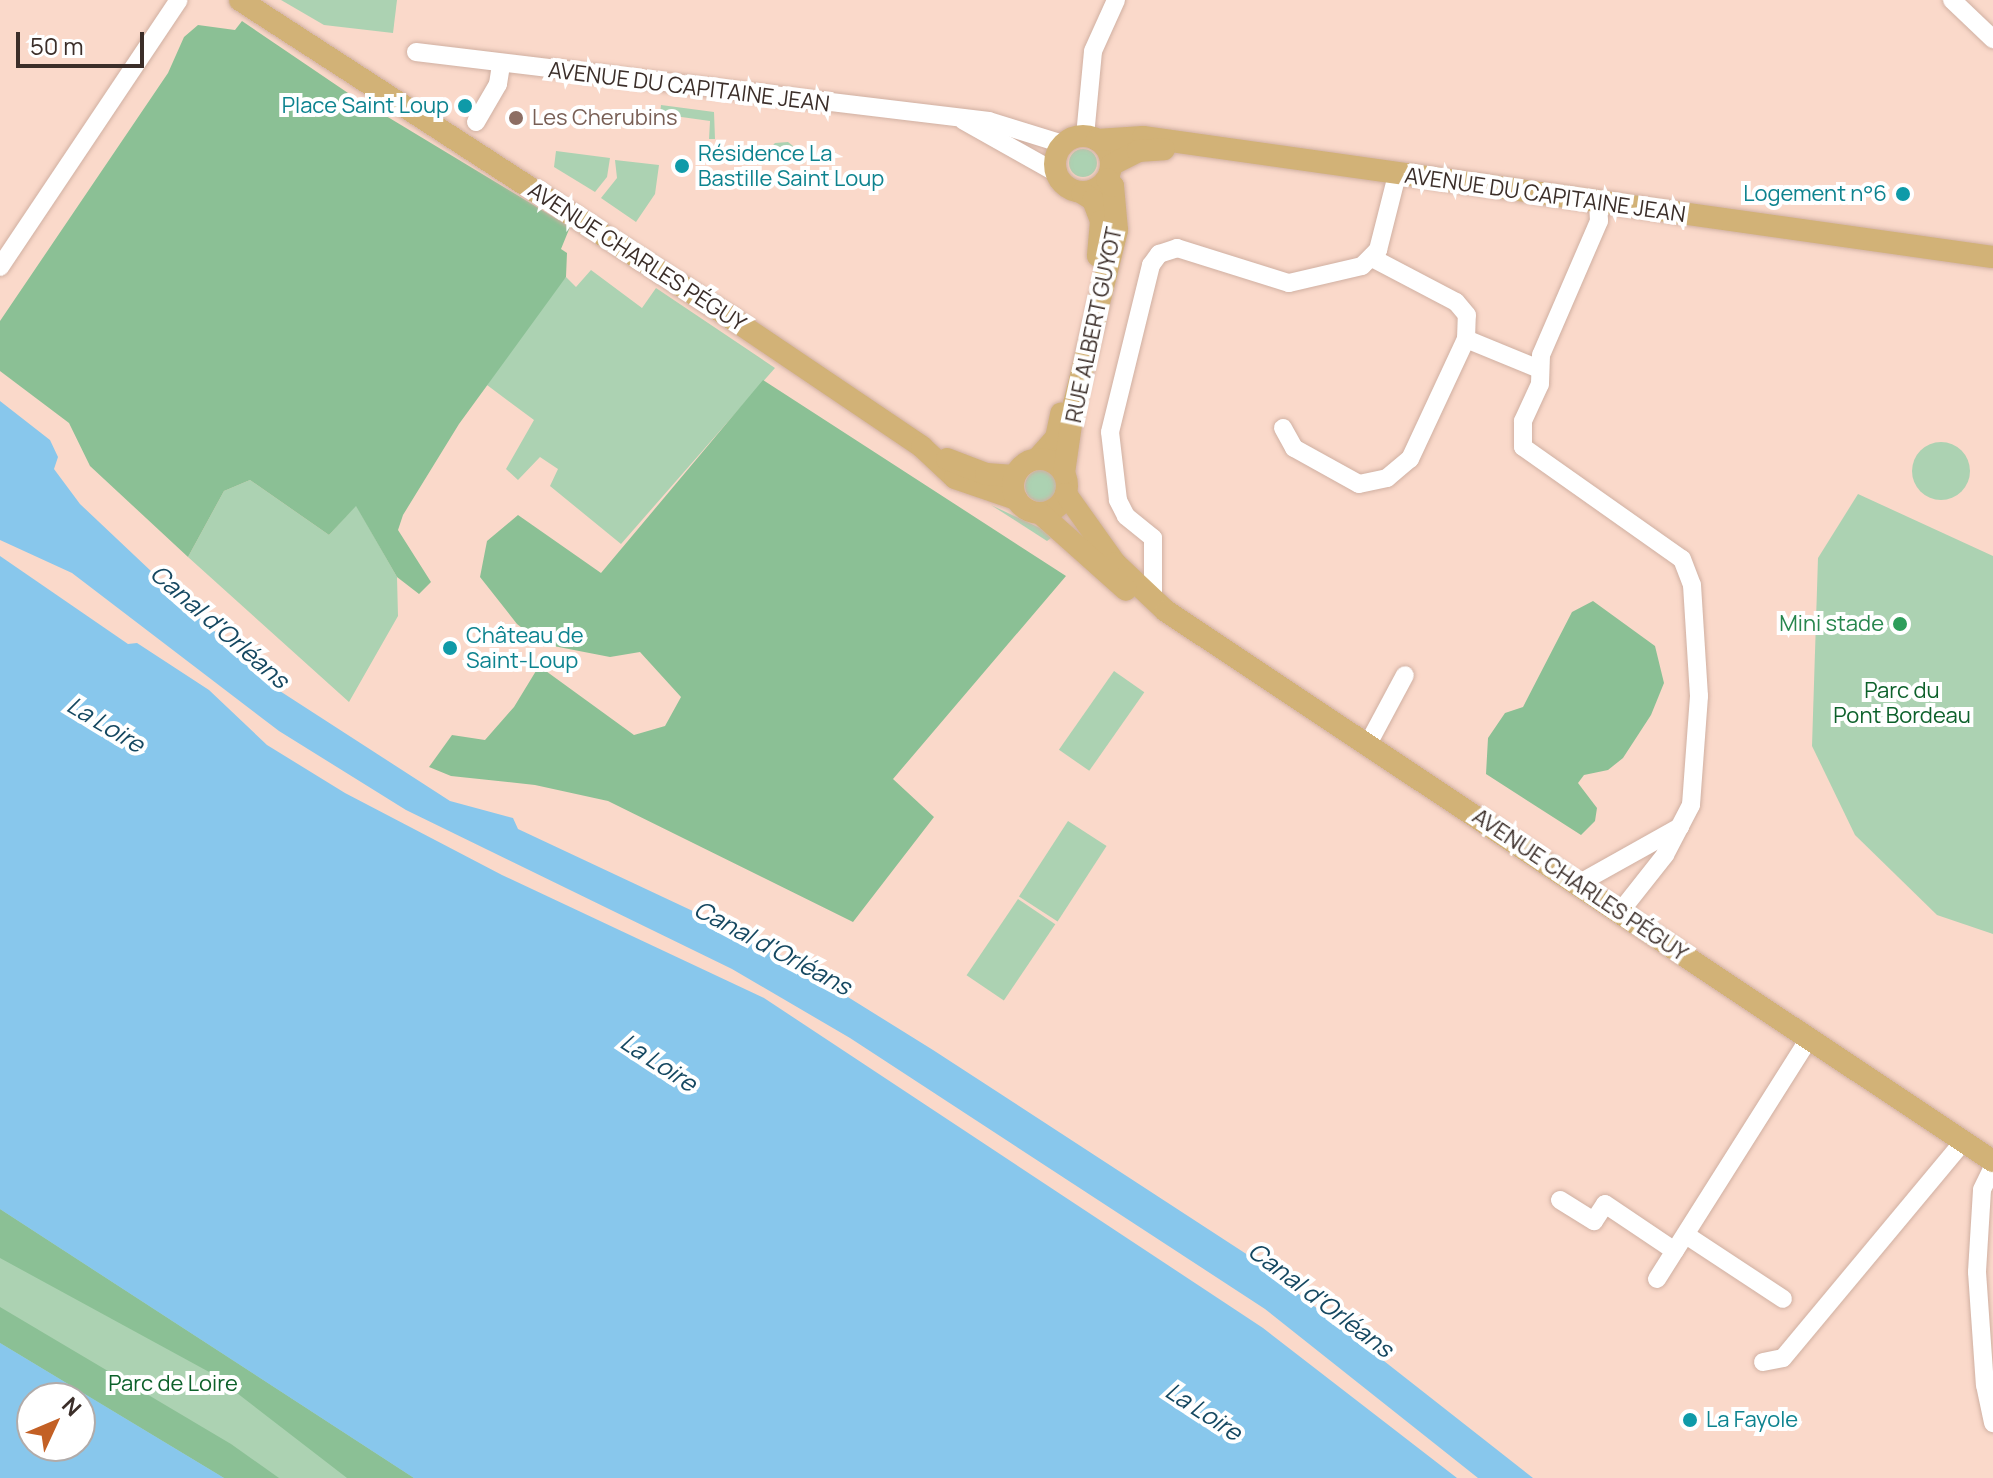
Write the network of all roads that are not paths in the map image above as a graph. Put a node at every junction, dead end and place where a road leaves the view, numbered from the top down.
1 (179, 0) edge
2 (240, 0) edge
3 (1116, 0) edge
4 (1952, 0) edge
5 (1993, 39) edge
6 (416, 52) dead end
7 (501, 65) junction
8 (961, 120) junction
9 (476, 122) dead end
10 (1091, 138) junction
11 (1063, 144) junction
12 (1055, 172) junction
13 (1109, 172) junction
14 (1397, 180) junction
15 (1082, 193) junction
16 (1598, 207) junction
17 (1993, 257) edge
18 (1374, 259) junction
19 (1993, 265) edge
20 (0, 267) edge
21 (1466, 339) junction
22 (1539, 369) junction
23 (1283, 428) dead end
24 (922, 447) junction
25 (1037, 459) junction
26 (1014, 476) junction
27 (1065, 483) junction
28 (1016, 499) junction
29 (1040, 513) junction
30 (1159, 605) junction
31 (1405, 675) dead end
32 (1368, 744) junction
33 (1680, 827) junction
34 (1578, 884) junction
35 (1620, 912) junction
36 (1810, 1037) junction
37 (1964, 1141) junction
38 (1993, 1164) edge
39 (1560, 1200) dead end
40 (1680, 1243) junction
41 (1657, 1279) dead end
42 (1783, 1299) dead end
43 (1763, 1362) dead end
44 (1993, 1423) edge

1 - 20 street
2 - 24 main road, AVENUE CHARLES PÉGUY
3 - 10 street
4 - 5 street
6 - 7 street, AVENUE DU CAPITAINE JEAN
7 - 8 street, AVENUE DU CAPITAINE JEAN
7 - 9 street
8 - 11 street, AVENUE DU CAPITAINE JEAN
8 - 12 street
10 - 11 main road
10 - 13 main road
10 - 14 main road, AVENUE DU CAPITAINE JEAN
11 - 12 main road
12 - 15 main road
13 - 14 main road, AVENUE DU CAPITAINE JEAN
13 - 15 main road
13 - 27 main road, RUE ALBERT GUYOT
14 - 16 main road, AVENUE DU CAPITAINE JEAN
14 - 18 street
15 - 25 main road, RUE ALBERT GUYOT
16 - 17 main road, AVENUE DU CAPITAINE JEAN
16 - 19 main road, AVENUE DU CAPITAINE JEAN
16 - 22 street
18 - 21 street
18 - 30 street
21 - 22 street
21 - 23 street
22 - 33 street
24 - 26 main road, AVENUE CHARLES PÉGUY
24 - 28 main road, AVENUE CHARLES PÉGUY
25 - 26 main road
25 - 27 main road
26 - 28 main road
27 - 29 main road
27 - 30 main road, AVENUE CHARLES PÉGUY
28 - 29 main road
29 - 30 main road, AVENUE CHARLES PÉGUY
30 - 32 main road, AVENUE CHARLES PÉGUY
31 - 32 street
32 - 34 main road, AVENUE CHARLES PÉGUY
33 - 34 street
33 - 35 street
34 - 35 main road, AVENUE CHARLES PÉGUY
35 - 36 main road, AVENUE CHARLES PÉGUY
36 - 37 main road, AVENUE CHARLES PÉGUY
36 - 40 street
37 - 38 main road, AVENUE CHARLES PÉGUY
37 - 43 street
38 - 44 street
39 - 40 street
40 - 41 street
40 - 42 street

